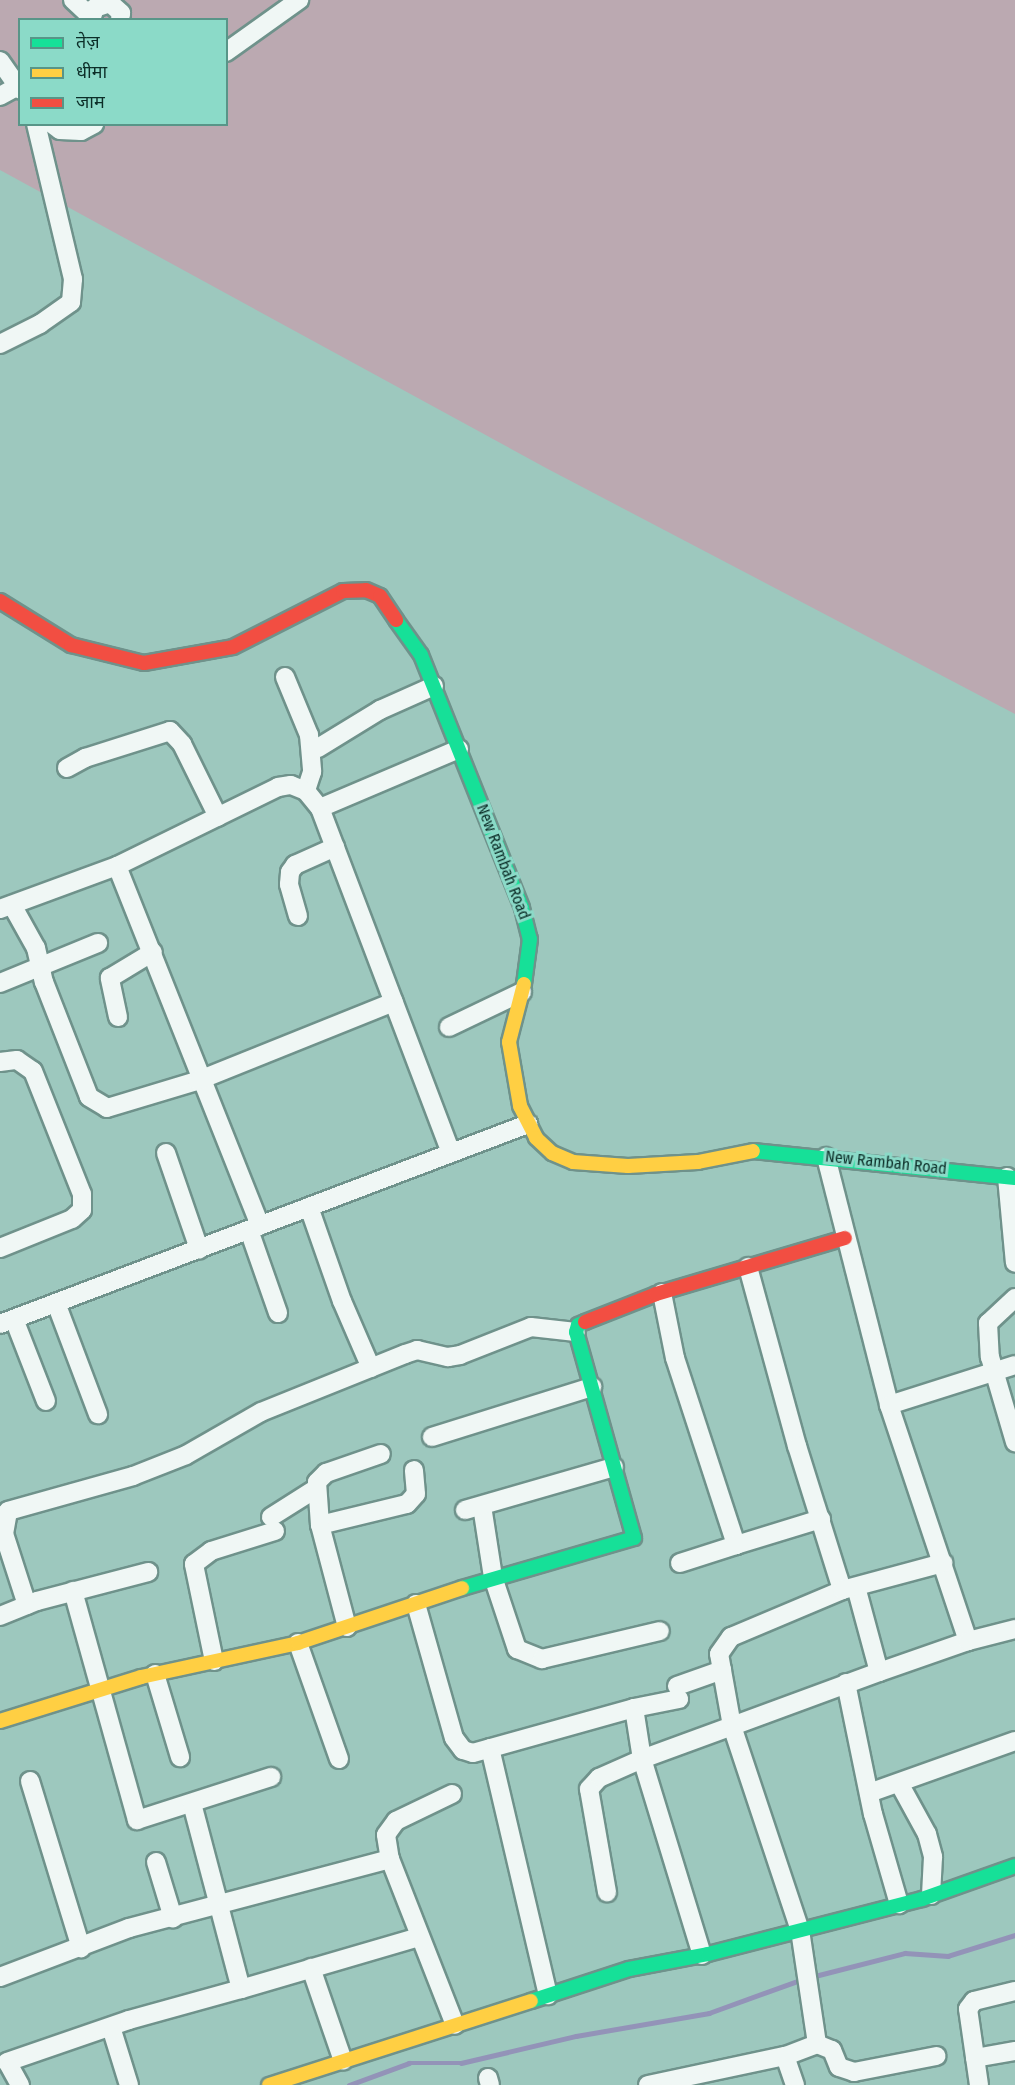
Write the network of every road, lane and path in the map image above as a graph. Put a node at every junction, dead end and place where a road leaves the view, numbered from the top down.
1 (73, 0) edge
2 (299, 0) edge
3 (91, 18) edge
4 (92, 18) edge
5 (119, 18) edge
6 (228, 51) edge
7 (0, 61) edge
8 (18, 86) edge
9 (18, 87) edge
10 (0, 96) edge
11 (36, 126) edge
12 (55, 126) edge
13 (90, 126) edge
14 (0, 344) edge
15 (0, 601) edge
16 (285, 677) dead end
17 (434, 686) junction
18 (318, 748) dead end
19 (459, 749) junction
20 (67, 768) dead end
21 (306, 791) junction
22 (320, 808) junction
23 (218, 817) junction
24 (335, 847) junction
25 (117, 866) junction
26 (6, 907) edge
27 (298, 916) dead end
28 (98, 943) dead end
29 (153, 952) junction
30 (41, 967) junction
31 (0, 983) edge
32 (522, 992) junction
33 (394, 1002) junction
34 (118, 1017) dead end
35 (449, 1027) dead end
36 (0, 1062) edge
37 (201, 1080) junction
38 (528, 1124) junction
39 (166, 1153) dead end
40 (451, 1153) junction
41 (826, 1157) junction
42 (1011, 1178) edge
43 (309, 1207) junction
44 (254, 1228) junction
45 (845, 1238) junction
46 (0, 1248) edge
47 (199, 1249) junction
48 (1015, 1263) edge
49 (748, 1267) junction
50 (662, 1293) junction
51 (1015, 1298) edge
52 (56, 1303) junction
53 (278, 1312) dead end
54 (7, 1321) edge
55 (576, 1332) junction
56 (1015, 1365) edge
57 (370, 1368) junction
58 (994, 1372) junction
59 (592, 1387) junction
60 (46, 1401) dead end
61 (889, 1405) junction
62 (98, 1414) dead end
63 (432, 1437) dead end
64 (1015, 1442) edge
65 (381, 1454) dead end
66 (614, 1467) junction
67 (414, 1470) dead end
68 (317, 1488) junction
69 (821, 1519) junction
70 (320, 1525) junction
71 (736, 1545) junction
72 (681, 1563) dead end
73 (943, 1563) junction
74 (148, 1572) dead end
75 (493, 1577) junction
76 (849, 1588) junction
77 (73, 1592) junction
78 (416, 1604) junction
79 (27, 1605) junction
80 (0, 1616) edge
81 (346, 1627) junction
82 (1015, 1629) edge
83 (660, 1631) dead end
84 (968, 1641) junction
85 (298, 1643) junction
86 (214, 1661) junction
87 (722, 1670) junction
88 (879, 1672) junction
89 (154, 1674) junction
90 (846, 1683) junction
91 (103, 1689) junction
92 (634, 1708) junction
93 (0, 1721) edge
94 (732, 1726) junction
95 (1015, 1741) edge
96 (490, 1748) junction
97 (180, 1757) dead end
98 (339, 1759) dead end
99 (642, 1759) junction
100 (271, 1777) dead end
101 (30, 1781) dead end
102 (899, 1783) junction
103 (869, 1793) junction
104 (452, 1794) dead end
105 (192, 1803) junction
106 (390, 1859) junction
107 (156, 1862) dead end
108 (1015, 1866) edge
109 (607, 1892) dead end
110 (932, 1895) junction
111 (899, 1904) junction
112 (216, 1905) junction
113 (173, 1918) junction
114 (800, 1930) junction
115 (419, 1937) junction
116 (81, 1948) junction
117 (702, 1955) junction
118 (312, 1968) junction
119 (0, 1977) edge
120 (241, 1989) junction
121 (1015, 1991) edge
122 (548, 1995) junction
123 (455, 2025) junction
124 (111, 2026) junction
125 (817, 2044) junction
126 (1015, 2051) edge
127 (3, 2054) edge
128 (785, 2056) junction
129 (936, 2056) dead end
130 (975, 2058) junction
131 (343, 2061) junction
132 (15, 2084) edge
133 (129, 2085) edge
134 (269, 2085) edge
135 (648, 2085) edge
136 (795, 2085) edge
137 (979, 2085) edge

1 - 3 street
2 - 6 street
4 - 5 street
7 - 8 street
9 - 10 street
11 - 14 street
12 - 13 street
15 - 17 street, New Rambah Road
16 - 21 street
17 - 18 street
17 - 19 street, New Rambah Road
19 - 22 street
19 - 32 street, New Rambah Road
20 - 23 street
21 - 22 street
21 - 23 street
22 - 24 street
23 - 25 street
24 - 27 street
24 - 33 street
25 - 26 street
25 - 29 street
26 - 30 street
28 - 30 street
29 - 34 street
29 - 37 street
30 - 31 street
30 - 37 street
32 - 35 street
32 - 38 street, New Rambah Road
33 - 37 street
33 - 40 street
36 - 46 street
37 - 44 street
38 - 40 street
38 - 41 street, New Rambah Road
39 - 47 street
40 - 43 street
41 - 42 street, New Rambah Road
41 - 45 street
42 - 48 street
43 - 44 street
43 - 57 street
44 - 47 street
44 - 53 street
45 - 49 street
45 - 61 street
47 - 52 street
49 - 50 street
49 - 69 street
50 - 55 street
50 - 71 street
51 - 58 street
52 - 54 street
52 - 62 street
54 - 60 street
55 - 57 street
55 - 59 street
56 - 58 street
57 - 79 street
58 - 61 street
58 - 64 street
59 - 63 street
59 - 66 street
61 - 73 street
65 - 68 street
66 - 75 street
66 - 75 street
67 - 70 street
68 - 70 street
68 - 86 street
69 - 71 street
69 - 76 street
70 - 81 street
71 - 72 street
73 - 76 street
73 - 84 street
74 - 77 street
75 - 78 street
75 - 83 street
76 - 87 street
76 - 88 street
77 - 79 street
77 - 91 street
78 - 81 street
78 - 96 street
79 - 80 street
81 - 85 street
82 - 84 street
84 - 88 street
85 - 86 street
85 - 98 street
86 - 89 street
87 - 92 street
87 - 94 street
88 - 90 street
89 - 91 street
89 - 97 street
90 - 94 street
90 - 103 street
91 - 93 street
91 - 105 street
92 - 96 street
92 - 99 street
94 - 99 street
94 - 114 street
95 - 102 street
96 - 122 street
99 - 109 street
99 - 117 street
100 - 105 street
101 - 116 street
102 - 103 street
102 - 110 street
103 - 111 street
104 - 106 street
105 - 112 street
106 - 112 street
106 - 115 street
107 - 113 street
108 - 110 street
110 - 111 street
111 - 114 street
112 - 113 street
112 - 120 street
113 - 116 street
114 - 117 street
114 - 125 street
115 - 118 street
115 - 123 street
116 - 119 street
117 - 122 street
118 - 120 street
118 - 131 street
120 - 124 street
121 - 130 street
122 - 123 street
123 - 131 street
124 - 127 street
124 - 133 street
125 - 128 street
125 - 129 street
126 - 130 street
127 - 132 street
128 - 135 street
128 - 136 street
130 - 137 street
131 - 134 street

